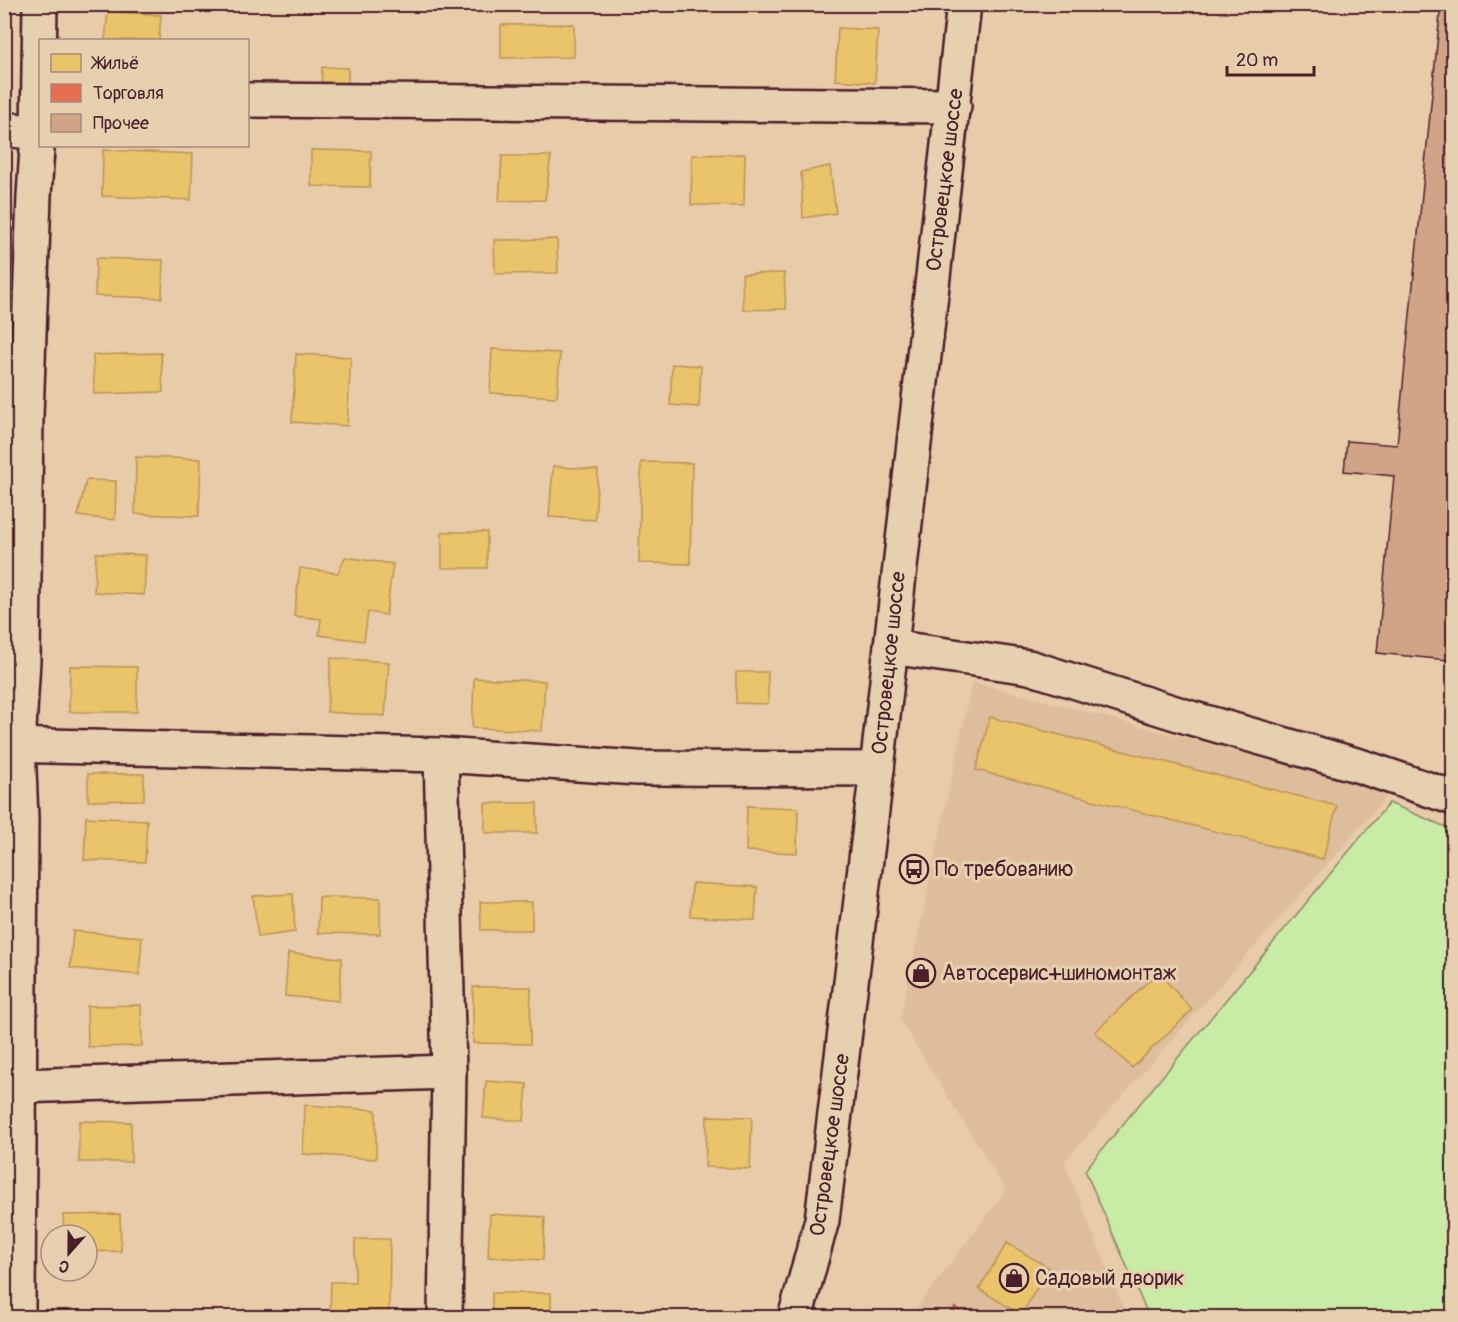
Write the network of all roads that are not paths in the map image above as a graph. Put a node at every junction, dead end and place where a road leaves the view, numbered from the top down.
1 (40, 4) edge
2 (964, 4) edge
3 (40, 39) edge
4 (39, 99) edge
5 (249, 100) edge
6 (954, 106) junction
7 (4, 129) edge
8 (38, 133) junction
9 (891, 647) junction
10 (11, 746) edge
11 (441, 755) junction
12 (877, 769) junction
13 (1454, 798) edge
14 (449, 1072) junction
15 (19, 1086) junction
16 (16, 1317) edge
17 (444, 1317) edge
18 (795, 1317) edge

1 - 3 street
2 - 6 street, Островецкое шоссе
4 - 8 street
5 - 6 street
6 - 9 street, Островецкое шоссе
7 - 8 street
8 - 10 street
9 - 12 street, Островецкое шоссе
9 - 13 street
10 - 11 street
10 - 15 street
11 - 12 street
11 - 14 street
12 - 18 street, Островецкое шоссе
14 - 15 street
14 - 17 street
15 - 16 street

